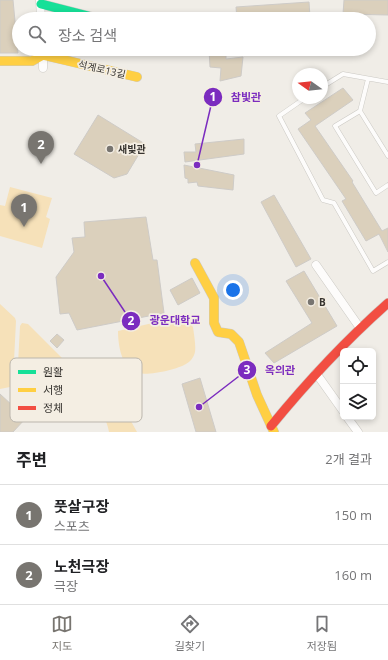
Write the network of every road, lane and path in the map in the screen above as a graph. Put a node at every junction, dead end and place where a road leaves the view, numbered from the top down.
1 (40, 2) edge
2 (41, 12) edge
3 (75, 12) edge
4 (38, 56) edge
5 (43, 56) edge
6 (58, 56) edge
7 (0, 61) edge
8 (43, 68) dead end
9 (137, 77) dead end
10 (368, 79) junction
11 (388, 82) edge
12 (328, 83) edge
13 (296, 104) edge
14 (360, 111) junction
15 (388, 156) edge
16 (388, 185) edge
17 (388, 262) edge
18 (195, 263) dead end
19 (316, 265) dead end
20 (388, 304) edge
21 (360, 328) junction
22 (316, 373) junction
23 (340, 407) edge
24 (349, 420) edge
25 (272, 429) edge
26 (358, 432) edge

1 - 2 street
1 - 3 street
4 - 7 street, 석계로13길
5 - 8 street
6 - 9 street, 석계로13길
10 - 11 lane
10 - 12 lane
10 - 14 lane
13 - 17 lane
14 - 15 lane
14 - 16 lane
18 - 25 street
19 - 21 street
20 - 21 street
21 - 22 street
22 - 23 street
22 - 25 street
24 - 26 street

